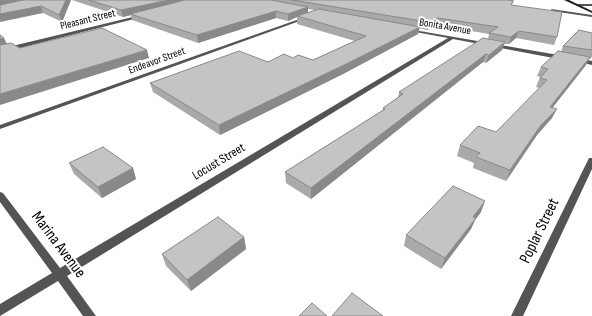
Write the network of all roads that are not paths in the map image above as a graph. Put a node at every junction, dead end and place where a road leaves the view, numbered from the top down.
1 (566, 0) edge
2 (577, 5) junction
3 (592, 5) edge
4 (543, 9) edge
5 (592, 12) edge
6 (150, 13) edge
7 (313, 16) edge
8 (592, 16) edge
9 (406, 29) edge
10 (452, 38) junction
11 (0, 51) edge
12 (592, 63) edge
13 (0, 127) edge
14 (592, 160) edge
15 (0, 195) edge
16 (60, 273) junction
17 (0, 310) edge
18 (90, 316) edge
19 (517, 316) edge

1 - 2 main road
2 - 3 street
2 - 5 main road
4 - 8 street
6 - 11 street, Pleasant Street
7 - 13 street, Endeavor Street
9 - 10 street, Bonita Avenue
10 - 12 street, Bonita Avenue
10 - 16 street, Locust Street
14 - 19 street, Poplar Street
15 - 16 street, Marina Avenue
16 - 17 street, Locust Street
16 - 18 street, Marina Avenue

